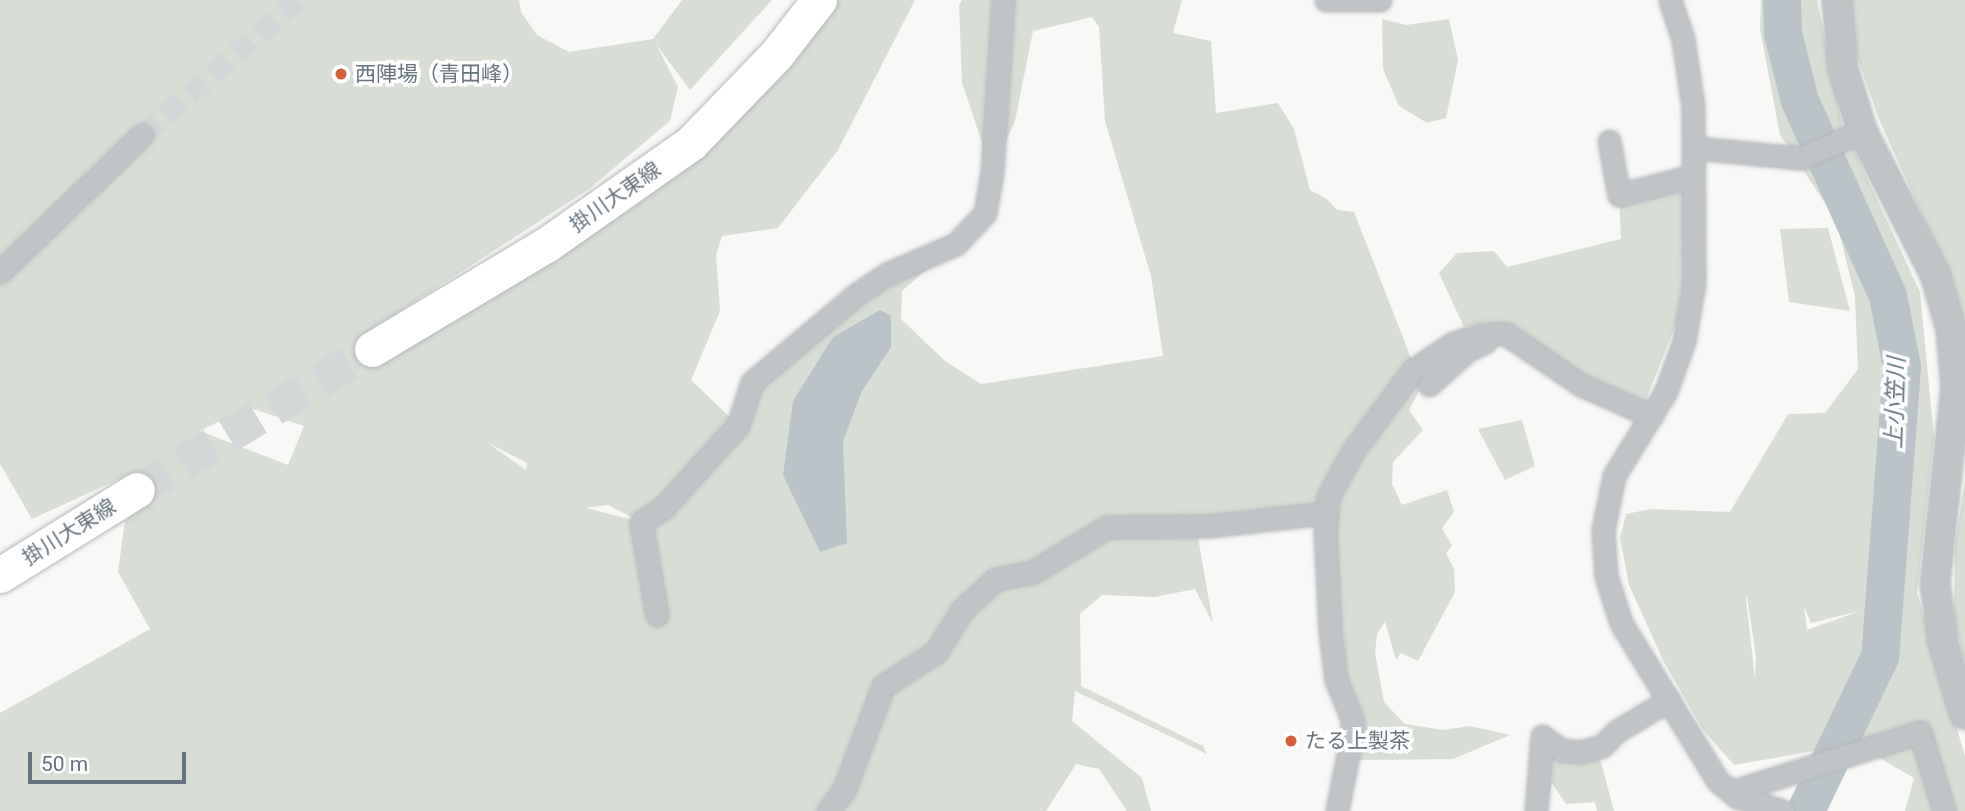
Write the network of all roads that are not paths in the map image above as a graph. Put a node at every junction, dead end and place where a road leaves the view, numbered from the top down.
1 (819, 0) edge
2 (1003, 0) edge
3 (1326, 0) edge
4 (1380, 0) edge
5 (1670, 0) edge
6 (1837, 0) edge
7 (1856, 134) junction
8 (142, 135) tunnel mouth
9 (1609, 141) dead end
10 (1695, 148) junction
11 (1692, 176) junction
12 (0, 272) edge
13 (1518, 340) junction
14 (372, 349) tunnel mouth
15 (1429, 384) dead end
16 (1651, 416) junction
17 (137, 490) tunnel mouth
18 (1326, 513) junction
19 (0, 575) edge
20 (657, 615) dead end
21 (1669, 701) junction
22 (1965, 715) edge
23 (1737, 800) edge
24 (828, 811) edge
25 (1337, 811) edge
26 (1536, 811) edge
27 (1783, 811) edge
28 (1944, 811) edge

1 - 14 main road, 掛川大東線
2 - 20 street
3 - 4 street
5 - 10 street
6 - 7 street
7 - 10 street
7 - 22 street
8 - 12 street
9 - 11 street
10 - 11 street
11 - 16 street
13 - 15 street
13 - 16 street
13 - 18 street
16 - 21 street
17 - 19 main road, 掛川大東線
18 - 24 street
18 - 25 street
21 - 23 street
21 - 26 street
23 - 27 street
23 - 28 street

